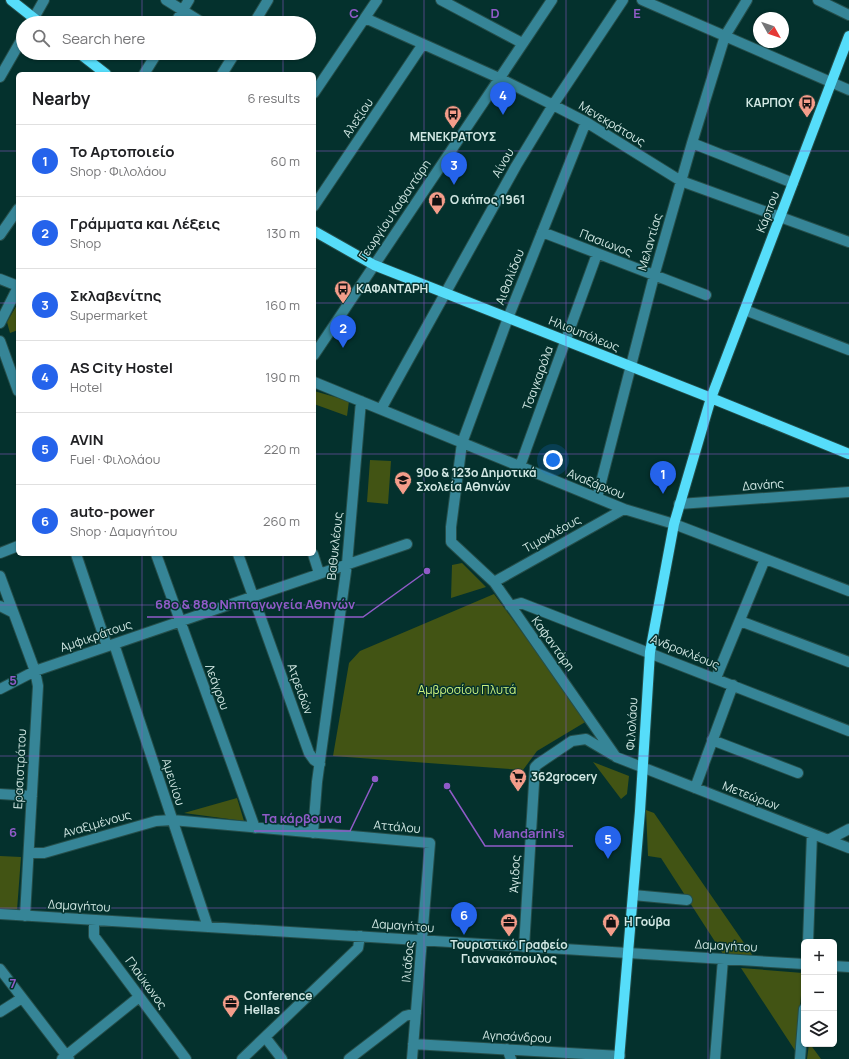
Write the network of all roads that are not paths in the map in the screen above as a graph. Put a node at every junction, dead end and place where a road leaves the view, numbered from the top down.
1 (11, 0) edge
2 (44, 0) edge
3 (166, 0) edge
4 (189, 0) edge
5 (268, 0) edge
6 (377, 0) edge
7 (441, 0) edge
8 (552, 0) edge
9 (623, 0) edge
10 (642, 0) edge
11 (747, 0) edge
12 (818, 0) edge
13 (183, 10) junction
14 (849, 15) edge
15 (29, 16) edge
16 (37, 16) edge
17 (179, 16) edge
18 (192, 16) edge
19 (258, 16) edge
20 (365, 18) junction
21 (725, 36) junction
22 (849, 36) edge
23 (522, 43) junction
24 (423, 44) junction
25 (16, 49) edge
26 (88, 60) edge
27 (153, 60) edge
28 (231, 60) edge
29 (103, 72) edge
30 (145, 72) edge
31 (223, 72) edge
32 (0, 77) edge
33 (499, 78) junction
34 (832, 82) junction
35 (316, 90) edge
36 (849, 90) edge
37 (553, 105) junction
38 (586, 122) junction
39 (692, 143) junction
40 (681, 181) junction
41 (793, 183) junction
42 (316, 203) edge
43 (16, 212) edge
44 (781, 216) junction
45 (316, 232) edge
46 (542, 232) junction
47 (0, 234) edge
48 (849, 242) edge
49 (597, 254) junction
50 (374, 264) junction
51 (654, 276) junction
52 (0, 279) edge
53 (16, 285) edge
54 (16, 290) edge
55 (444, 293) junction
56 (706, 294) dead end
57 (745, 310) junction
58 (508, 318) junction
59 (0, 323) edge
60 (0, 341) edge
61 (566, 341) junction
62 (849, 350) edge
63 (316, 352) edge
64 (630, 367) junction
65 (316, 383) edge
66 (16, 385) edge
67 (712, 398) junction
68 (361, 401) junction
69 (381, 410) junction
70 (462, 443) junction
71 (849, 454) edge
72 (520, 466) junction
73 (849, 492) edge
74 (597, 498) junction
75 (679, 504) junction
76 (624, 509) junction
77 (674, 524) junction
78 (407, 544) dead end
79 (16, 547) edge
80 (0, 553) edge
81 (77, 556) edge
82 (157, 556) edge
83 (239, 556) edge
84 (314, 556) edge
85 (765, 559) junction
86 (347, 564) junction
87 (319, 573) junction
88 (0, 576) edge
89 (494, 582) junction
90 (849, 591) edge
91 (252, 596) junction
92 (0, 606) edge
93 (510, 606) junction
94 (12, 612) junction
95 (740, 621) junction
96 (180, 622) junction
97 (110, 645) junction
98 (650, 652) junction
99 (849, 662) edge
100 (35, 671) junction
101 (716, 678) junction
102 (733, 685) junction
103 (0, 689) edge
104 (849, 732) edge
105 (712, 740) junction
106 (616, 757) junction
107 (320, 764) junction
108 (643, 768) junction
109 (798, 773) dead end
110 (695, 788) junction
111 (0, 794) edge
112 (32, 796) junction
113 (172, 820) junction
114 (254, 828) junction
115 (849, 829) edge
116 (313, 833) junction
117 (812, 834) junction
118 (828, 840) junction
119 (430, 843) joint
120 (849, 848) edge
121 (29, 853) junction
122 (633, 895) junction
123 (687, 900) dead end
124 (0, 914) edge
125 (25, 916) junction
126 (94, 920) junction
127 (208, 927) junction
128 (360, 936) junction
129 (808, 939) edge
130 (423, 940) junction
131 (524, 947) junction
132 (628, 953) junction
133 (723, 959) junction
134 (801, 964) edge
135 (837, 966) edge
136 (849, 967) edge
137 (0, 969) edge
138 (139, 997) junction
139 (22, 998) junction
140 (804, 1011) edge
141 (0, 1012) edge
142 (416, 1013) junction
143 (265, 1037) junction
144 (413, 1044) junction
145 (509, 1054) edge
146 (66, 1058) edge
147 (620, 1058) edge
148 (186, 1059) edge
149 (242, 1059) edge
150 (282, 1059) edge
151 (349, 1059) edge
152 (412, 1059) edge
153 (715, 1059) edge
154 (800, 1059) edge

1 - 15 main road
2 - 16 street
3 - 13 street
4 - 13 street
5 - 19 street
6 - 20 street
7 - 23 street
8 - 23 street, Γεωργίου Καφαντάρη
9 - 37 street, Αίνου
10 - 21 street
11 - 21 street, Μελαντίας
12 - 14 street
13 - 17 street
13 - 18 street
20 - 24 street, Μενεκράτους
20 - 35 street
21 - 34 street
21 - 39 street, Μελαντίας
22 - 34 main road, Κάρπου
23 - 33 street, Γεωργίου Καφαντάρη
24 - 33 street, Μενεκράτους
24 - 42 street, Αλεξίου
25 - 32 street
26 - 29 main road
27 - 30 street
28 - 31 street
33 - 37 street, Μενεκράτους
33 - 50 street, Γεωργίου Καφαντάρη
34 - 36 street
34 - 41 main road, Κάρπου
37 - 38 street, Μενεκράτους
37 - 55 street, Αίνου
38 - 40 street, Μενεκράτους
38 - 46 street, Αιθαλίδου
39 - 40 street, Μελαντίας
39 - 41 street
40 - 44 street, Μενεκράτους
40 - 51 street, Μελαντίας
41 - 44 main road, Κάρπου
43 - 47 street
44 - 48 street, Μενεκράτους
44 - 57 main road, Κάρπου
45 - 50 main road, Ηλιουπόλεως
46 - 49 street, Πασιωνος
46 - 58 street, Αιθαλίδου
49 - 51 street, Πασιωνος
49 - 61 street, Τσαγκαρόλα
50 - 55 main road, Ηλιουπόλεως
50 - 63 street, Γεωργίου Καφαντάρη
51 - 56 street, Πασιωνος
51 - 64 street, Μελαντίας
52 - 53 street
54 - 59 street
55 - 58 main road, Ηλιουπόλεως
55 - 69 street, Αίνου
57 - 62 street
57 - 67 main road, Κάρπου
58 - 61 main road, Ηλιουπόλεως
58 - 70 street, Αιθαλίδου
60 - 66 street
61 - 64 main road, Ηλιουπόλεως
61 - 72 street, Τσαγκαρόλα
64 - 67 main road, Ηλιουπόλεως
64 - 74 street, Μελαντίας
65 - 68 street, Αναξάρχου
67 - 71 main road, Ηλιουπόλεως
67 - 75 main road, Φιλολάου
68 - 69 street, Αναξάρχου
68 - 86 street, Βαθυκλέους
69 - 70 street, Αναξάρχου
70 - 72 street, Αναξάρχου
70 - 89 street, Καφαντάρη
72 - 74 street, Αναξάρχου
73 - 75 street, Δανάης
74 - 76 street, Αναξάρχου
75 - 77 main road, Φιλολάου
76 - 77 street, Αναξάρχου
76 - 89 street, Τιμοκλέους
77 - 85 street, Αναξάρχου
77 - 98 main road, Φιλολάου
78 - 86 street, Αμφικράτους
79 - 80 street
81 - 97 street, Αμεινίου
82 - 96 street, Λεάγρου
83 - 91 street, Ατρειδών
84 - 87 street
85 - 90 street, Αναξάρχου
85 - 95 street
86 - 87 street, Αμφικράτους
86 - 107 street, Βαθυκλέους
87 - 91 street, Αμφικράτους
88 - 94 street, Ερασιστράτου
89 - 93 street, Καφαντάρη
91 - 96 street, Αμφικράτους
91 - 107 street, Ατρειδών
92 - 94 street
93 - 98 street, Ανδροκλέους
93 - 106 street, Καφαντάρη
94 - 100 street, Ερασιστράτου
95 - 99 street
95 - 101 street
96 - 97 street, Αμφικράτους
96 - 114 street, Λεάγρου
97 - 100 street, Αμφικράτους
97 - 113 street, Αμεινίου
98 - 101 street, Ανδροκλέους
98 - 108 main road, Φιλολάου
100 - 103 street, Αμφικράτους
100 - 112 street, Ερασιστράτου
101 - 102 street, Ανδροκλέους
102 - 104 street, Ανδροκλέους
102 - 105 street
105 - 109 street
105 - 110 street
106 - 108 street
106 - 131 street, Άγιδος
107 - 116 street
108 - 110 street, Μετεώρων
108 - 122 main road, Φιλολάου
110 - 117 street, Μετεώρων
111 - 112 street
112 - 121 street, Ερασιστράτου
113 - 114 street, Αττάλου
113 - 121 street, Αναξιμένους
113 - 127 street, Αμεινίου
114 - 116 street, Αττάλου
115 - 118 street
116 - 119 street, Αττάλου
117 - 118 street, Μετεώρων
117 - 129 street
118 - 120 street, Μετεώρων
119 - 130 street, Ιλιάδος
121 - 125 street, Ερασιστράτου
122 - 123 street
122 - 132 main road, Φιλολάου
124 - 125 street, Δαμαγήτου
125 - 126 street, Δαμαγήτου
126 - 127 street, Δαμαγήτου
126 - 138 street, Γλαύκωνος
127 - 128 street, Δαμαγήτου
128 - 130 street, Δαμαγήτου
128 - 143 street
130 - 131 street, Δαμαγήτου
130 - 142 street, Ιλιάδος
131 - 132 street, Δαμαγήτου
132 - 133 street, Δαμαγήτου
132 - 147 main road, Φιλολάου
133 - 134 street, Δαμαγήτου
133 - 153 street
135 - 136 street
137 - 139 street
138 - 146 street
138 - 148 street, Γλαύκωνος
139 - 141 street
139 - 146 street
140 - 154 street
142 - 144 street, Ιλιάδος
142 - 151 street
143 - 149 street
143 - 150 street
144 - 145 street, Αγησάνδρου
144 - 152 street, Ιλιάδος
145 - 147 street, Αγησάνδρου

